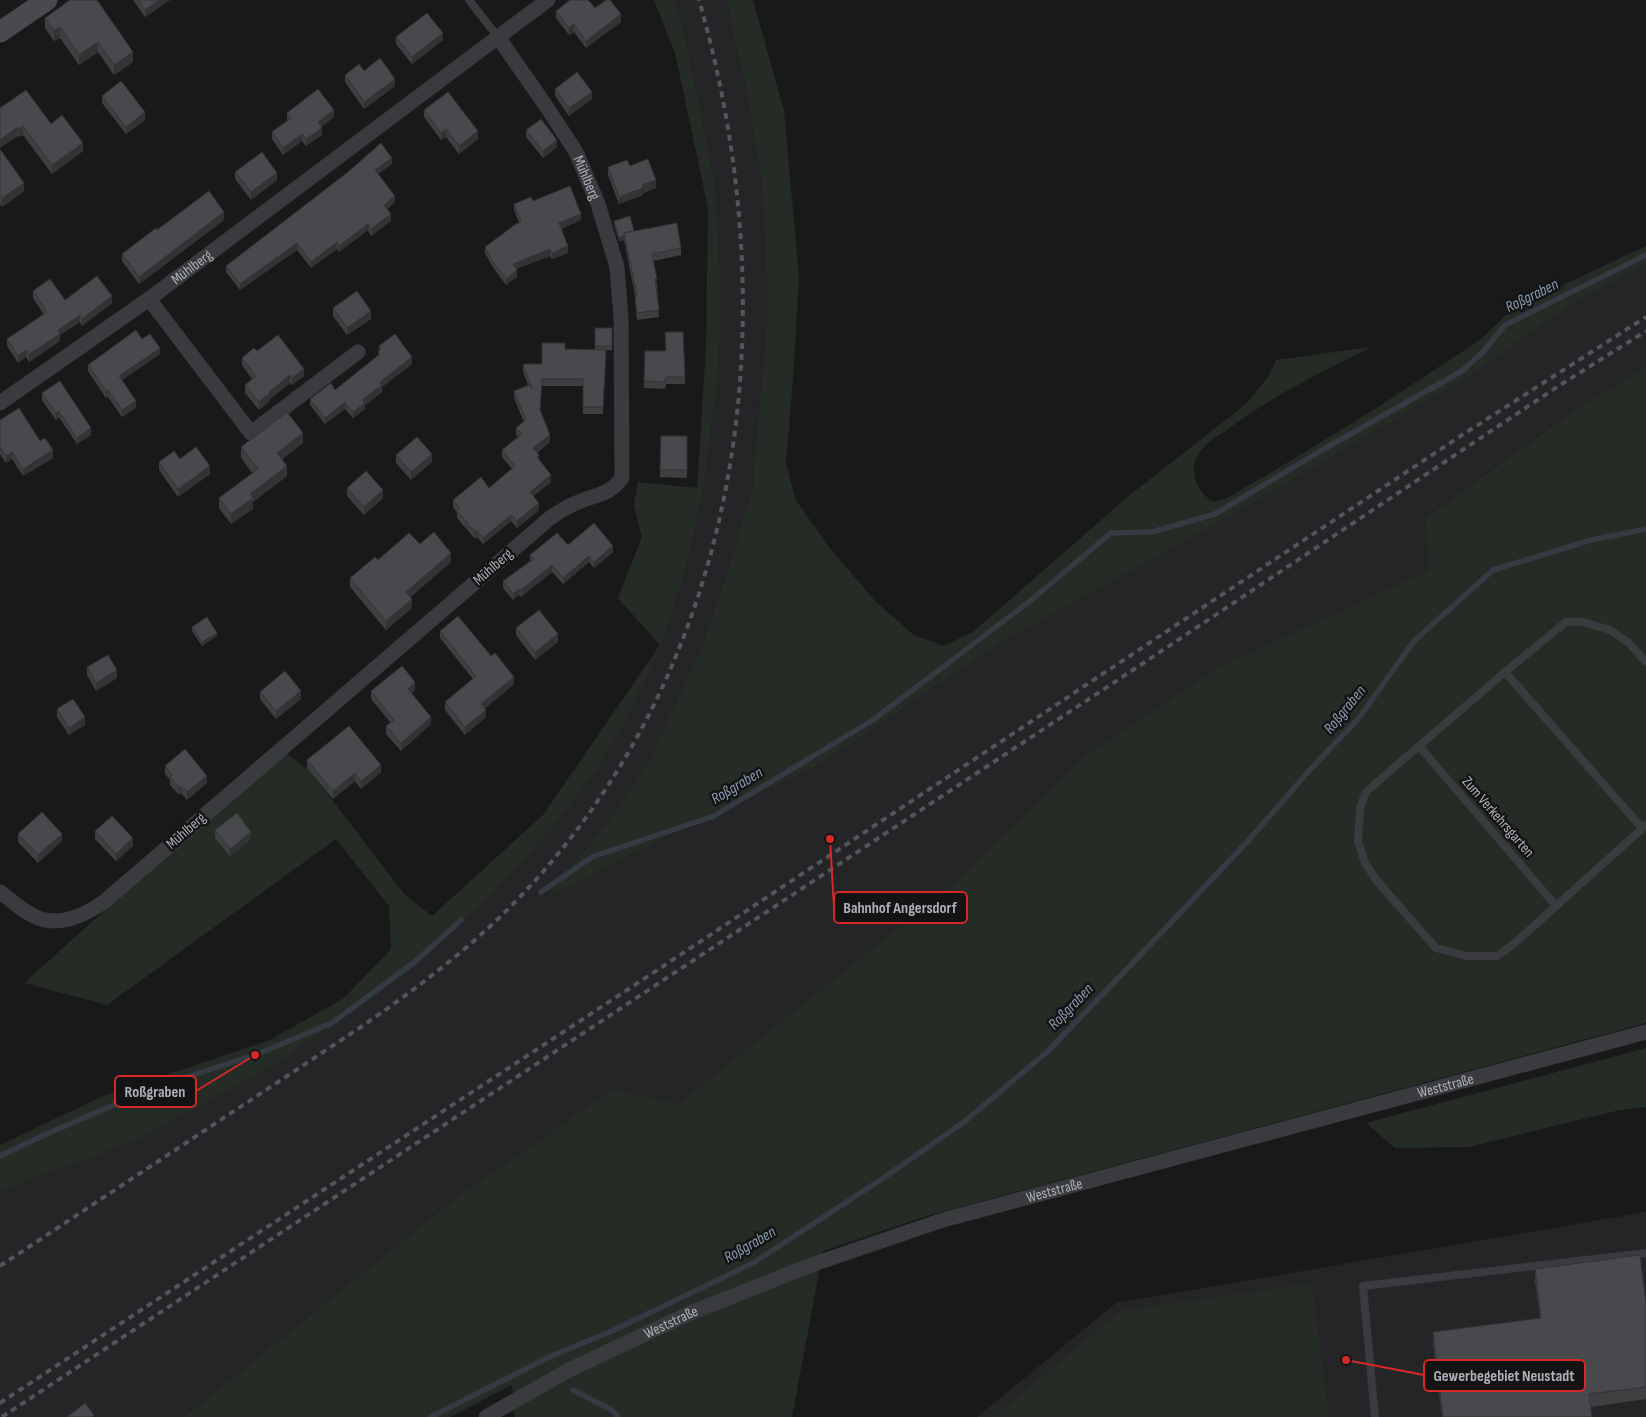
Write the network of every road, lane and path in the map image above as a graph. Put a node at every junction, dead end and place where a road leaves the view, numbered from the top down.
1 (47, 0) edge
2 (469, 0) edge
3 (548, 0) edge
4 (0, 32) edge
5 (498, 38) junction
6 (149, 299) junction
7 (358, 352) dead end
8 (0, 403) edge
9 (1646, 662) edge
10 (1505, 672) junction
11 (1419, 746) junction
12 (1644, 826) edge
13 (0, 892) edge
14 (1556, 906) junction
15 (1646, 1032) edge
16 (1646, 1252) edge
17 (486, 1417) edge
18 (1375, 1417) edge

1 - 4 street
2 - 5 lane, Mühlberg
3 - 5 street, Mühlberg
5 - 6 street, Mühlberg
5 - 13 street, Mühlberg
6 - 7 street
6 - 8 street, Mühlberg
9 - 10 lane
10 - 11 lane
10 - 12 lane
11 - 14 lane, Zum Verkehrsgarten
11 - 14 lane
12 - 14 lane
15 - 17 street, Weststraße
16 - 18 lane

